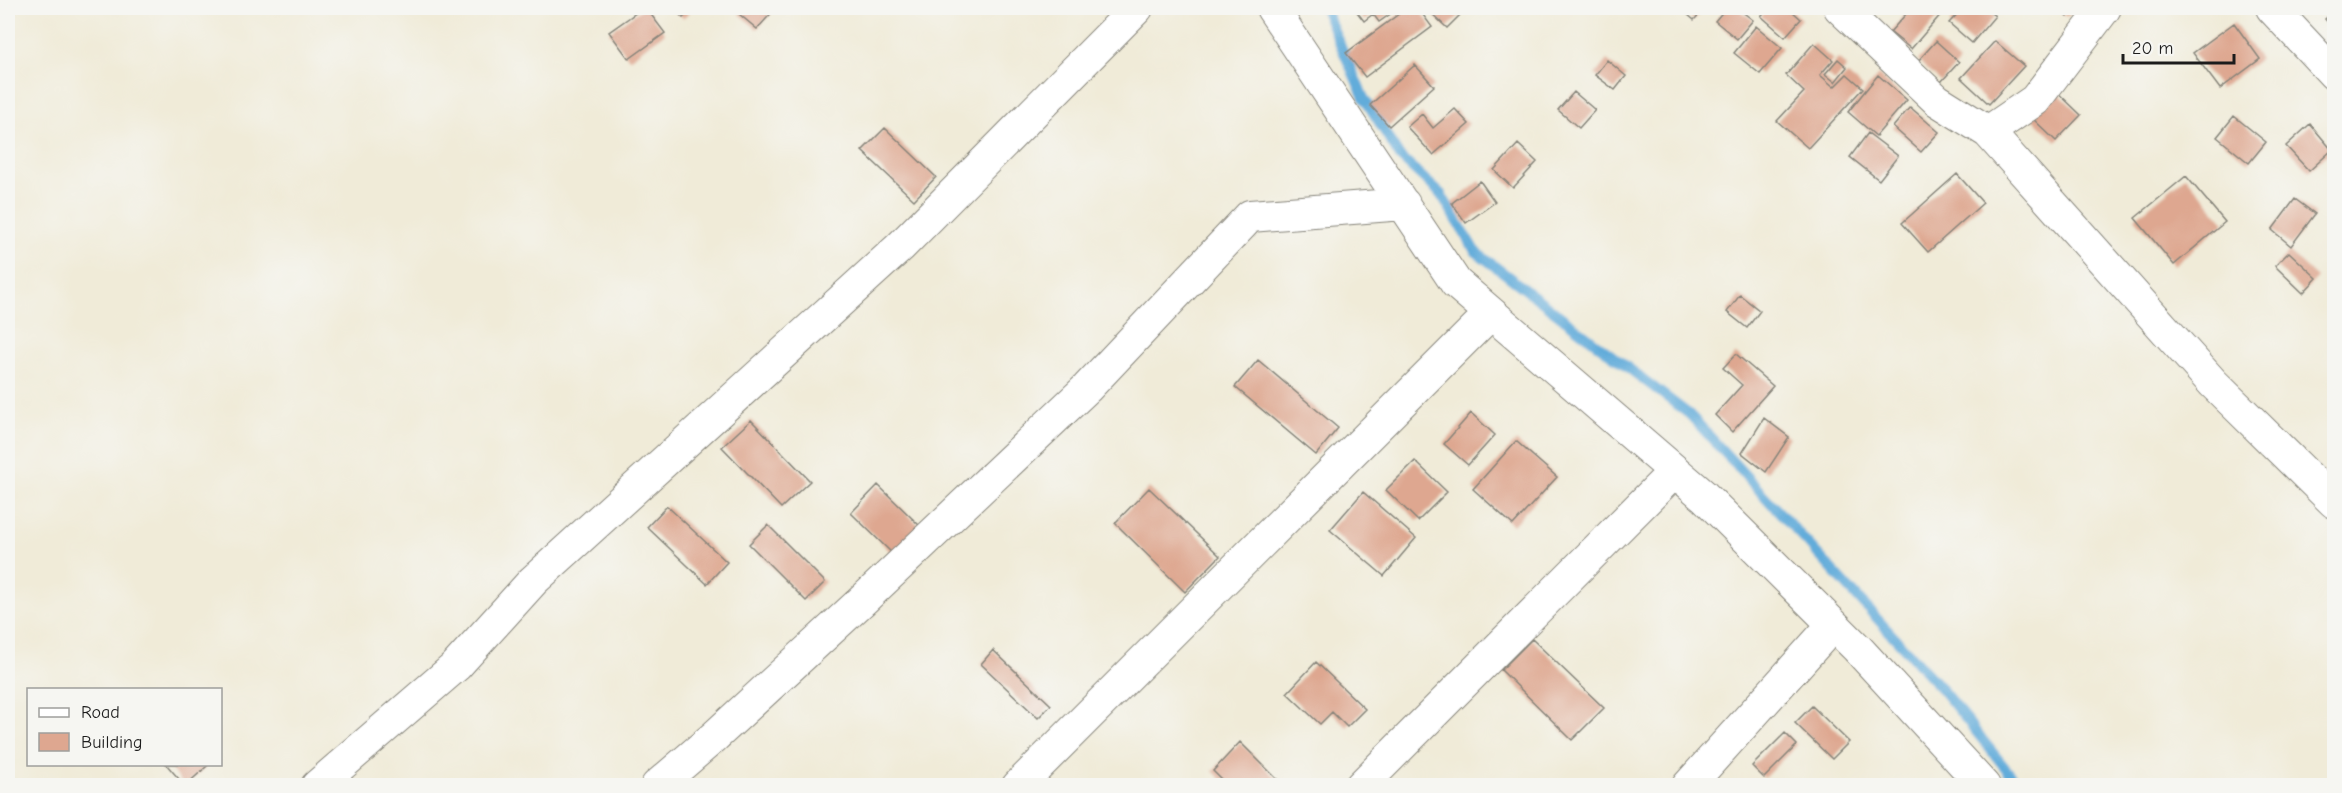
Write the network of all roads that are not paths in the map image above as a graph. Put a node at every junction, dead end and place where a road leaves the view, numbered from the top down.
1 (1137, 8) edge
2 (1272, 8) edge
3 (1840, 8) edge
4 (2105, 8) edge
5 (2272, 8) edge
6 (2334, 74) edge
7 (1988, 132) junction
8 (1404, 204) junction
9 (1491, 313) junction
10 (1674, 472) junction
11 (2334, 502) edge
12 (1833, 625) junction
13 (316, 786) edge
14 (657, 786) edge
15 (1018, 786) edge
16 (1361, 786) edge
17 (1688, 786) edge
18 (1984, 786) edge

1 - 13 street
2 - 8 street
3 - 7 street
4 - 7 street
5 - 6 street
7 - 11 street
8 - 9 street
8 - 14 street
9 - 10 street
9 - 15 street
10 - 12 street
10 - 16 street
12 - 17 street
12 - 18 street

